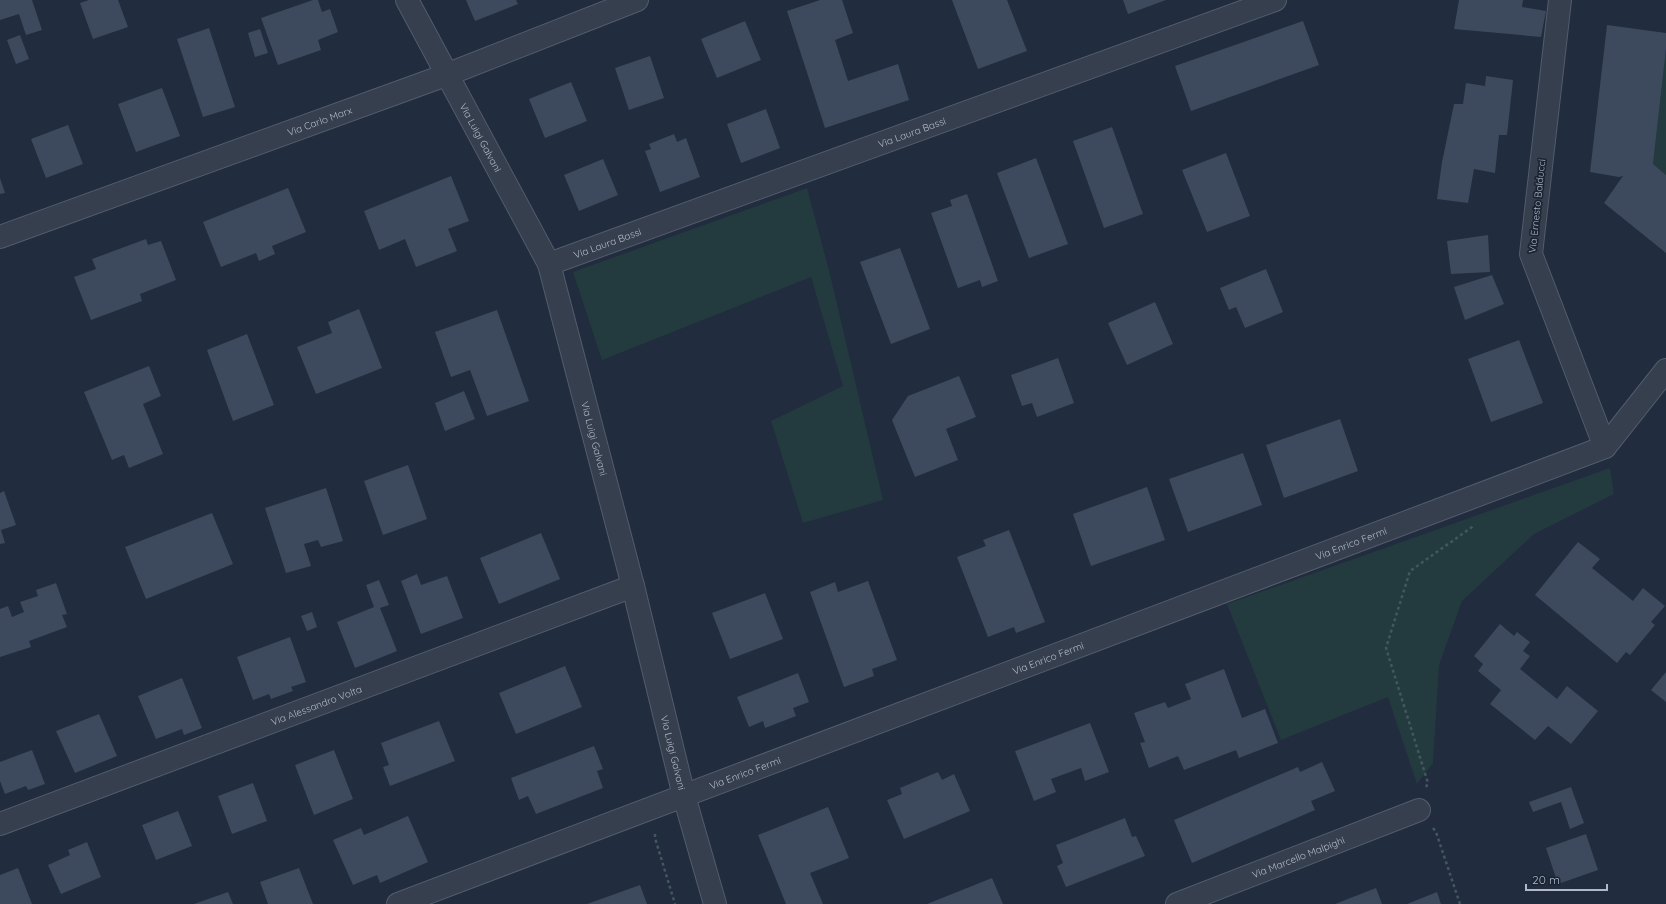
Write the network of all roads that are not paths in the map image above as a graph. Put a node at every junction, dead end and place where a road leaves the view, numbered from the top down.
1 (406, 0) edge
2 (637, 0) edge
3 (1275, 0) edge
4 (1560, 0) edge
5 (446, 75) junction
6 (0, 237) edge
7 (549, 264) junction
8 (1666, 370) edge
9 (1605, 447) junction
10 (633, 586) junction
11 (684, 796) junction
12 (1419, 810) road end
13 (0, 824) edge
14 (398, 904) edge
15 (715, 904) edge
16 (1177, 904) edge

1 - 5 street, Via Luigi Galvani
2 - 5 street, Via Carlo Marx
3 - 7 street, Via Laura Bassi
4 - 9 street, Via Ernesto Balducci
5 - 6 street, Via Carlo Marx
5 - 7 street, Via Luigi Galvani
7 - 10 street, Via Luigi Galvani
8 - 9 street
9 - 11 street, Via Enrico Fermi
10 - 11 street, Via Luigi Galvani
10 - 13 street, Via Alessandro Volta
11 - 14 street, Via Enrico Fermi
11 - 15 street, Via Luigi Galvani
12 - 16 street, Via Marcello Malpighi

